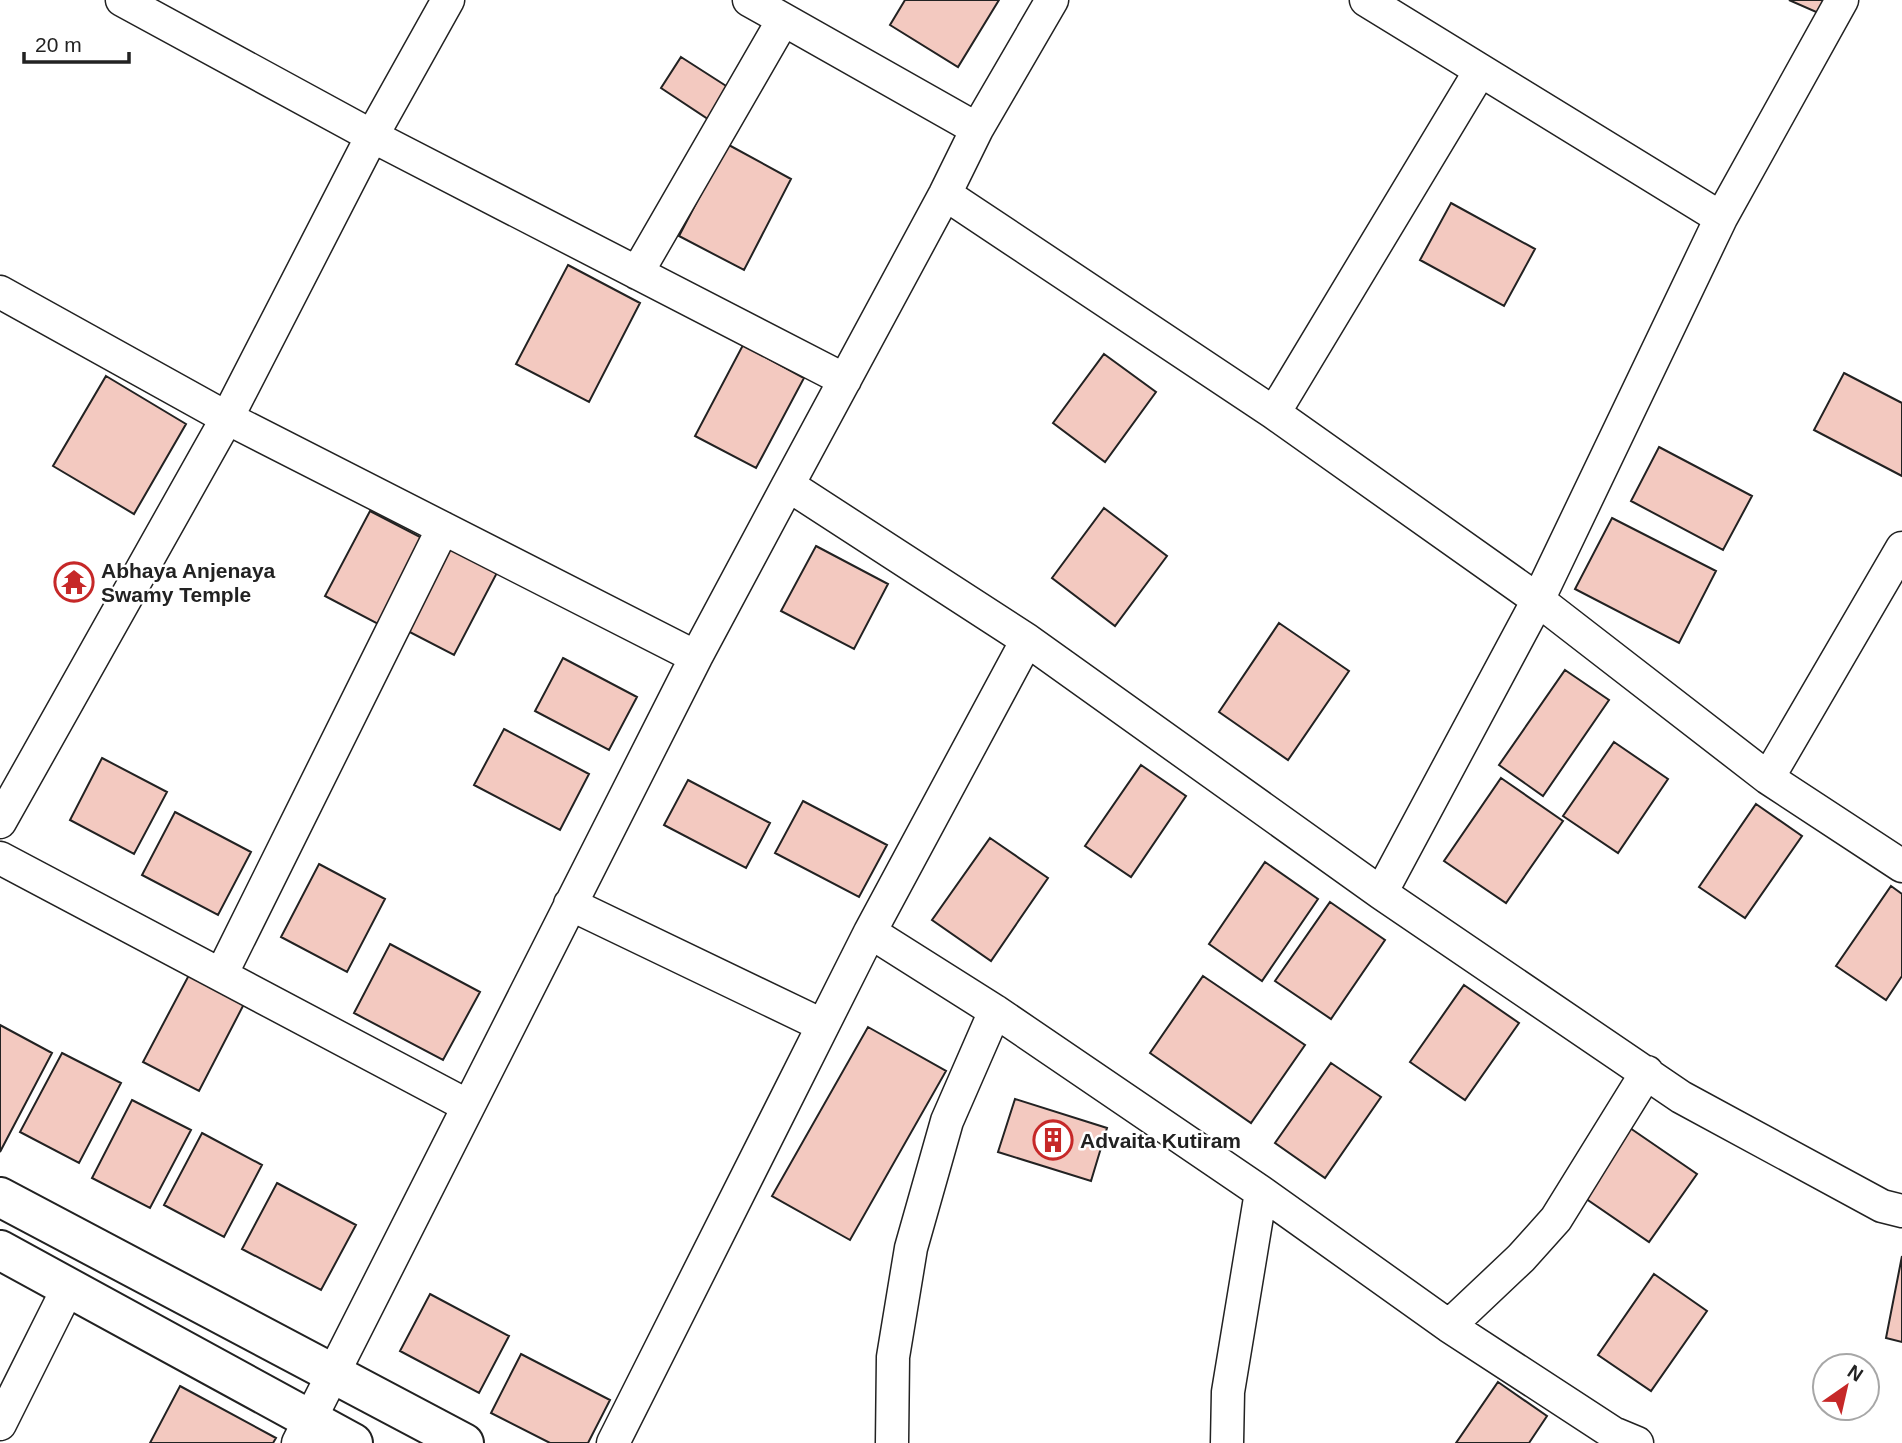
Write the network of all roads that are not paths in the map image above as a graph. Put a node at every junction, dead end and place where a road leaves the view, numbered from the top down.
1 (122, 0) edge
2 (448, 0) edge
3 (749, 0) edge
4 (1052, 0) edge
5 (1366, 0) edge
6 (1842, 0) edge
7 (783, 20) junction
8 (1480, 71) junction
9 (977, 128) junction
10 (372, 136) junction
11 (945, 194) junction
12 (1721, 218) junction
13 (637, 273) junction
14 (1, 294) edge
15 (845, 380) junction
16 (1274, 413) junction
17 (227, 418) junction
18 (788, 485) junction
19 (443, 528) junction
20 (1902, 548) edge
21 (1538, 600) junction
22 (1027, 640) junction
23 (696, 657) junction
24 (1768, 778) junction
25 (0, 822) edge
26 (0, 858) edge
27 (1902, 866) edge
28 (1381, 893) junction
29 (570, 904) junction
30 (870, 932) junction
31 (221, 975) junction
32 (995, 1011) junction
33 (822, 1025) junction
34 (1647, 1072) junction
35 (468, 1105) junction
36 (1261, 1192) junction
37 (0, 1197) edge
38 (1902, 1211) edge
39 (0, 1250) edge
40 (69, 1286) junction
41 (1449, 1326) junction
42 (332, 1372) junction
43 (0, 1424) edge
44 (304, 1432) edge
45 (353, 1443) edge
46 (464, 1443) edge
47 (614, 1443) edge
48 (892, 1443) edge
49 (1227, 1443) edge
50 (1637, 1443) edge

1 - 10 street
2 - 10 street
3 - 7 street
4 - 9 street
5 - 8 street
6 - 12 street
7 - 9 street
7 - 13 street
8 - 12 street
8 - 16 street
9 - 11 street
10 - 13 street
10 - 17 street
11 - 15 street
11 - 16 street
12 - 21 street
13 - 15 street
14 - 17 street
15 - 18 street
16 - 21 street
17 - 19 street
17 - 25 street
18 - 22 street
18 - 23 street
19 - 23 street
19 - 31 street
20 - 24 street
21 - 24 street
21 - 28 street
22 - 28 street
22 - 30 street
23 - 29 street
24 - 27 street
26 - 31 street
28 - 34 street
29 - 33 street
29 - 35 street
30 - 32 street
30 - 33 street
31 - 35 street
32 - 36 street
32 - 48 street
33 - 47 street
34 - 38 street
34 - 41 street
35 - 42 street
36 - 41 street
36 - 49 street
37 - 42 main road
39 - 40 main road
40 - 43 street
40 - 44 main road
41 - 50 street
42 - 44 street
42 - 46 main road
44 - 45 main road

